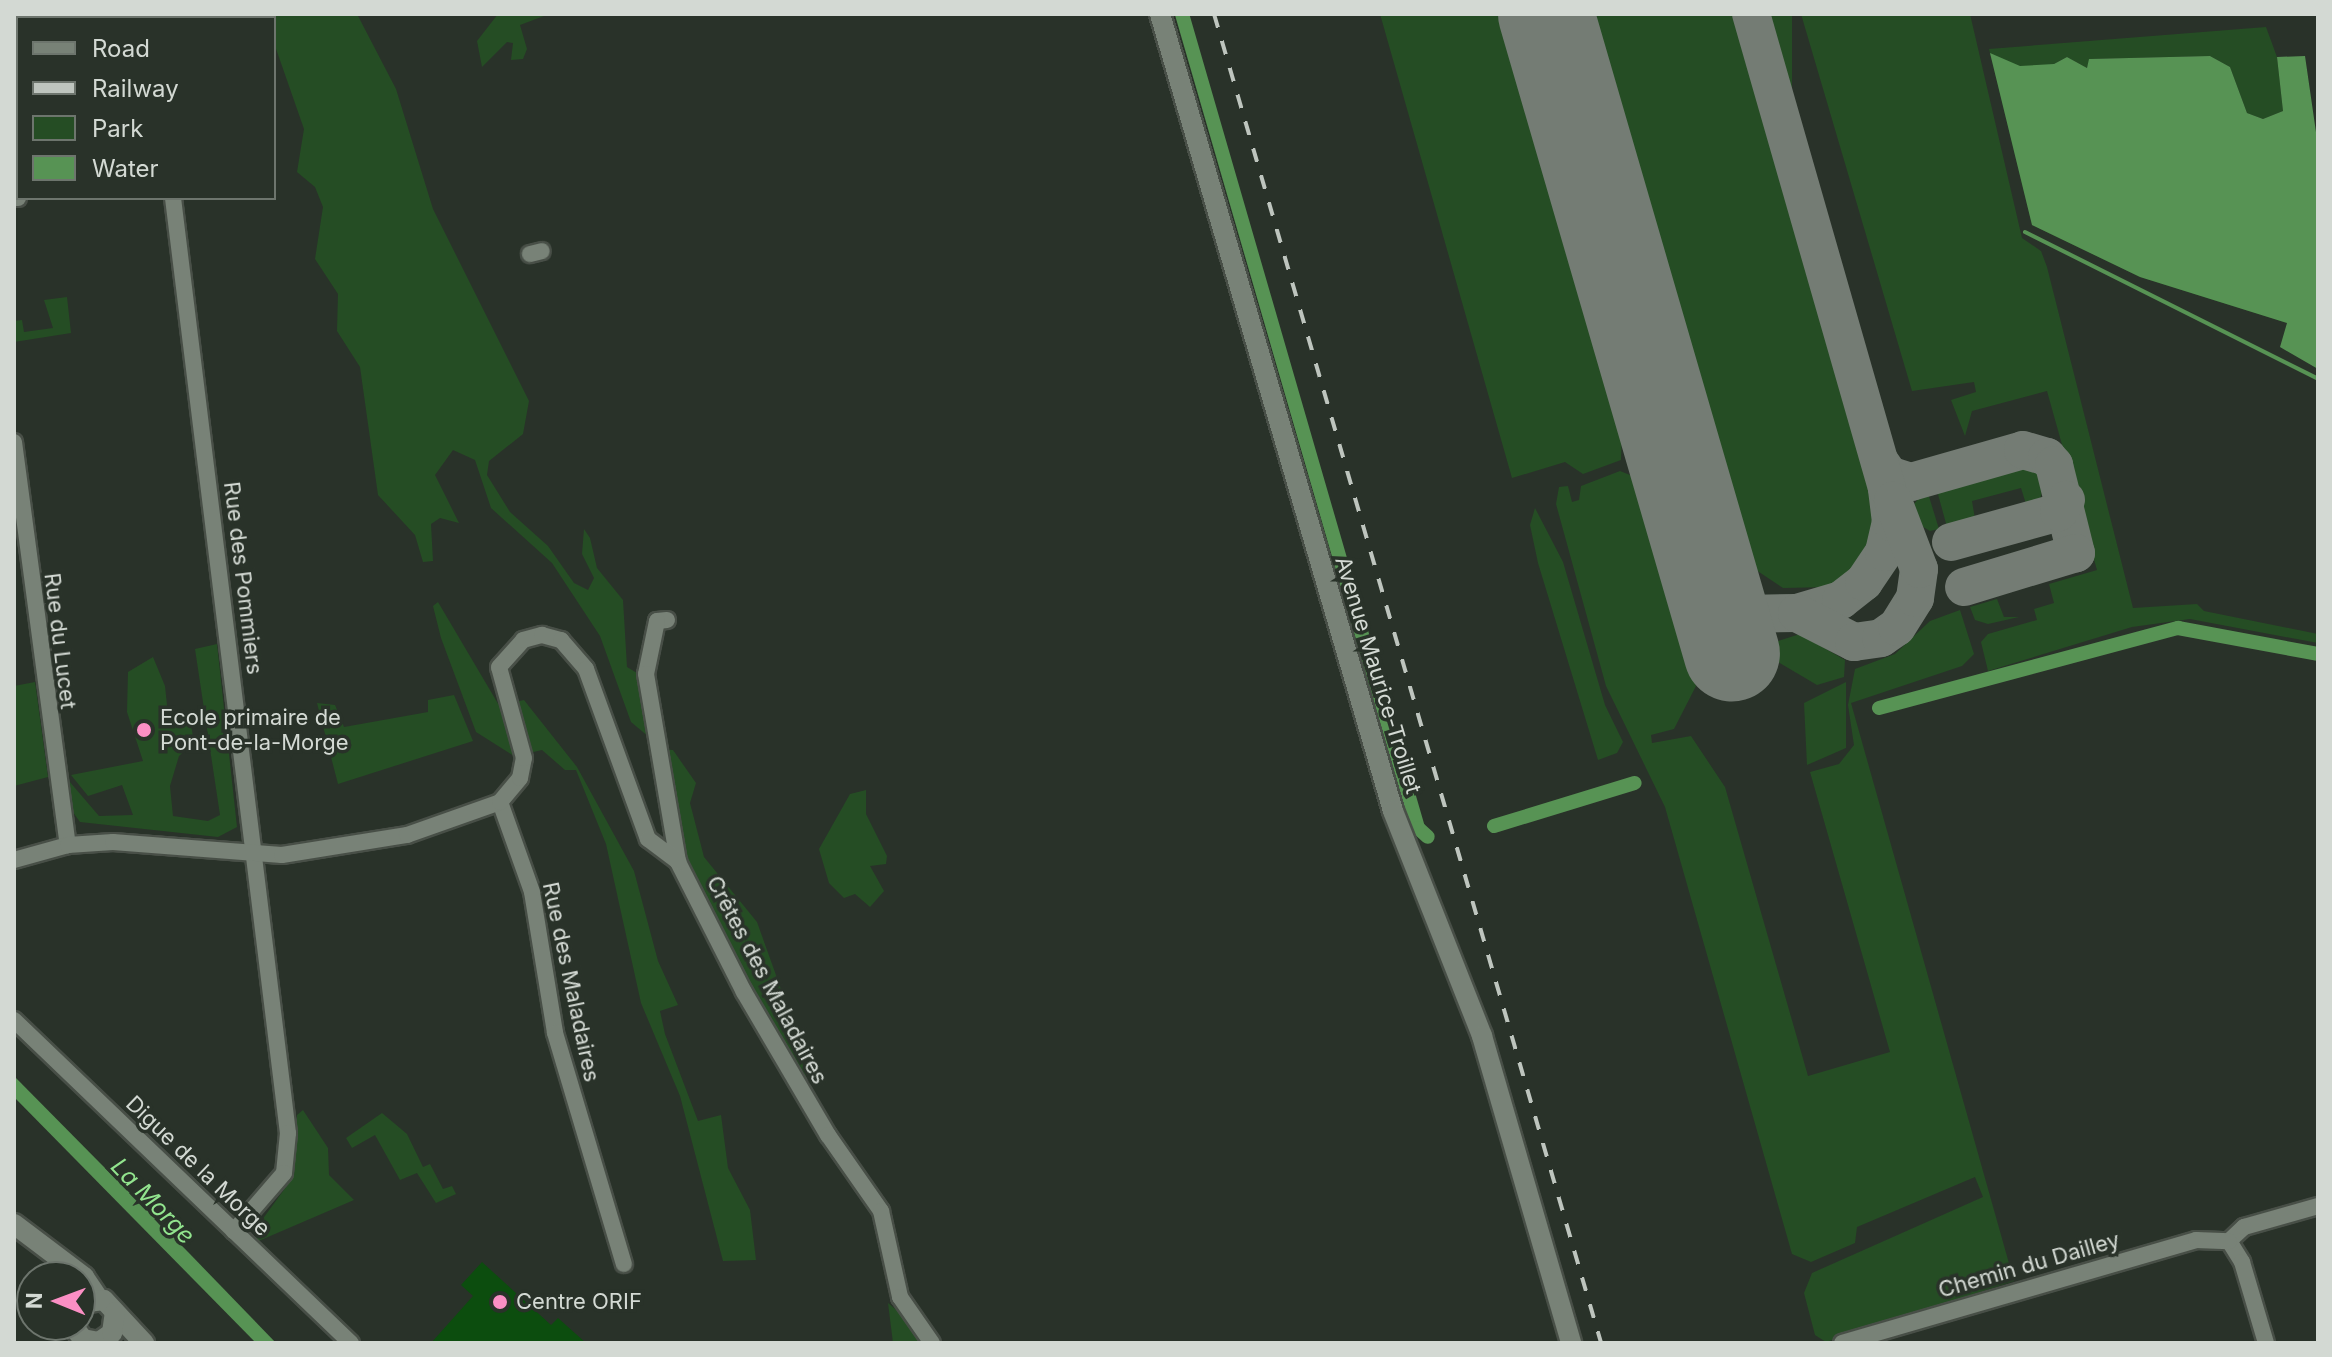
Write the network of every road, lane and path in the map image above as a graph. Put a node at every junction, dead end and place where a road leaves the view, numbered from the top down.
1 (1160, 14) edge
2 (173, 200) edge
3 (14, 442) edge
4 (667, 620) dead end
5 (500, 802) junction
6 (68, 845) junction
7 (255, 856) junction
8 (14, 860) edge
9 (678, 862) junction
10 (14, 1020) edge
11 (2318, 1206) edge
12 (14, 1224) edge
13 (234, 1231) junction
14 (2229, 1241) junction
15 (59, 1261) edge
16 (624, 1264) dead end
17 (96, 1304) edge
18 (115, 1312) junction
19 (99, 1341) edge
20 (144, 1343) edge
21 (351, 1343) edge
22 (932, 1343) edge
23 (1571, 1343) edge
24 (1842, 1343) edge
25 (2266, 1343) edge

1 - 23 street, Avenue Maurice-Troillet
2 - 7 street, Rue des Pommiers
3 - 6 street, Rue du Lucet
4 - 9 street, Crêtes des Maladaires
5 - 7 street
5 - 9 street
5 - 16 street, Rue des Maladaires
6 - 7 street
6 - 8 street
7 - 13 street, Rue des Pommiers
9 - 22 street, Crêtes des Maladaires
10 - 13 street, Digue de la Morge
11 - 14 street
12 - 15 street
13 - 21 street, Digue de la Morge
14 - 24 street, Chemin du Dailley
14 - 25 street
17 - 18 street
18 - 19 street
18 - 20 street
19 - 20 street

